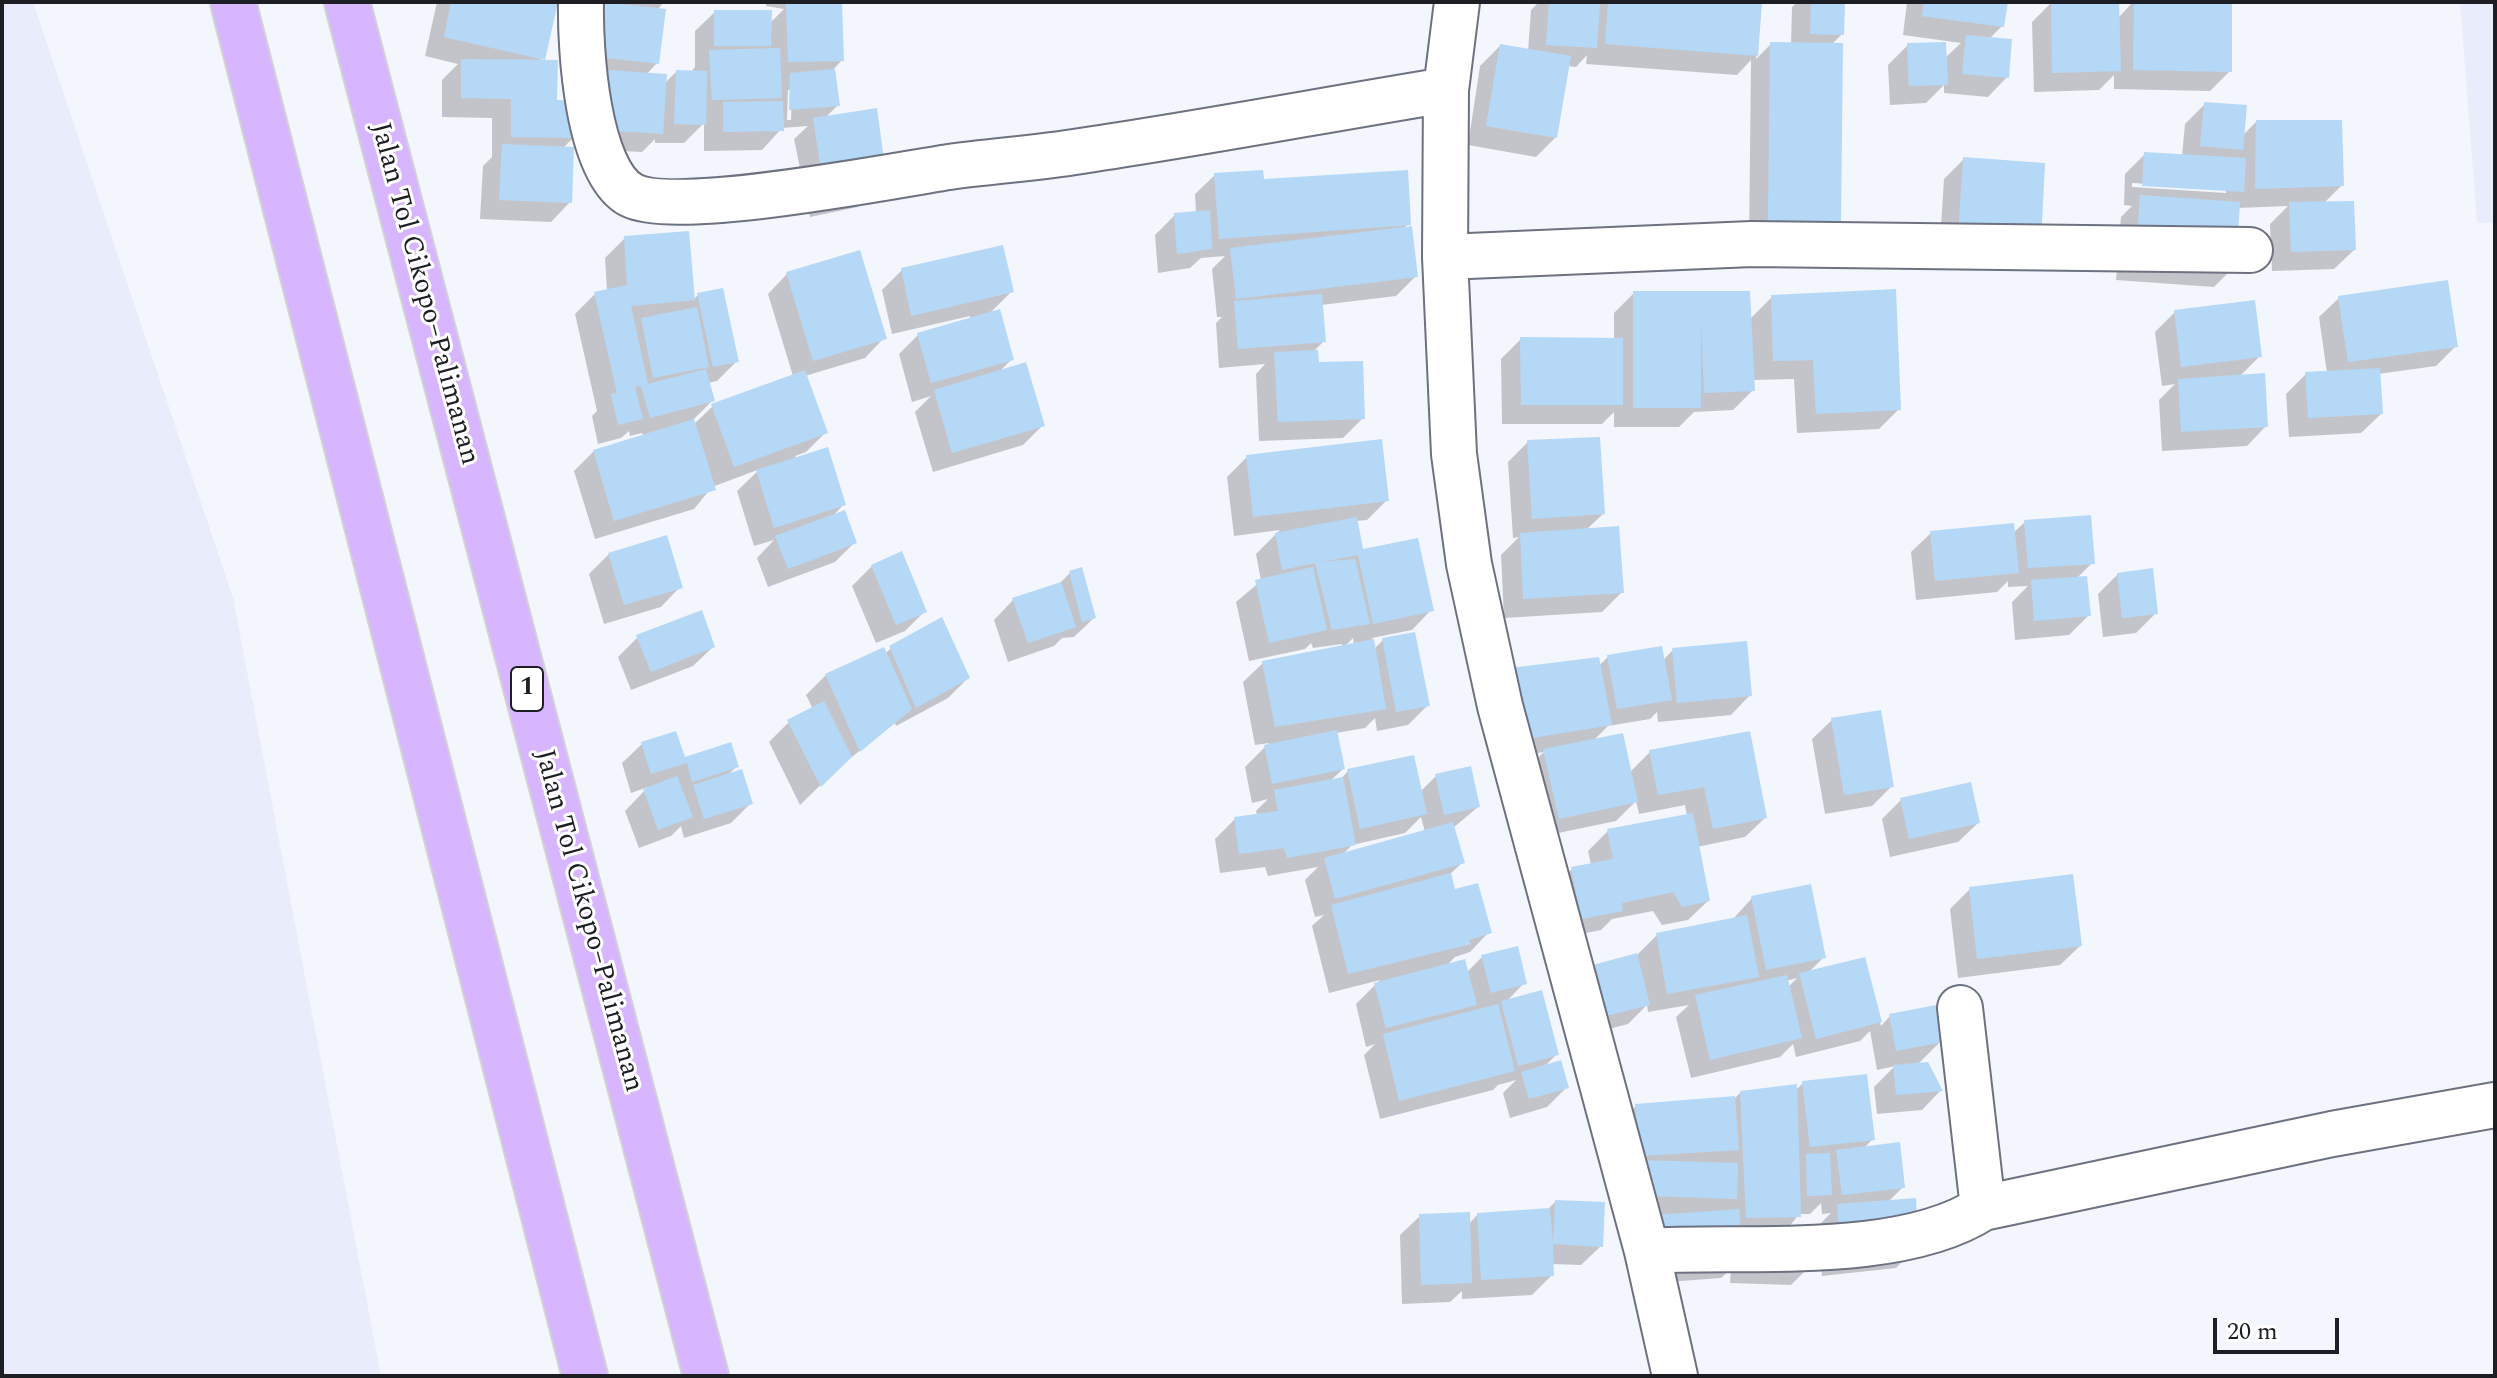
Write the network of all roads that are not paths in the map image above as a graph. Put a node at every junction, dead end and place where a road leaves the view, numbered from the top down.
1 (233, 2) edge
2 (347, 2) edge
3 (581, 2) edge
4 (1457, 2) edge
5 (1446, 90) junction
6 (2250, 250) dead end
7 (1445, 257) junction
8 (1960, 1008) dead end
9 (2495, 1105) edge
10 (1983, 1208) junction
11 (1647, 1251) junction
12 (585, 1376) edge
13 (706, 1376) edge
14 (1675, 1376) edge

1 - 12 highway
2 - 13 highway, Jalan Tol Cikopo–Palimanan / 1
3 - 5 street
4 - 5 street
5 - 7 street
6 - 7 street
7 - 11 street
8 - 10 street
9 - 10 street
10 - 11 street
11 - 14 street

